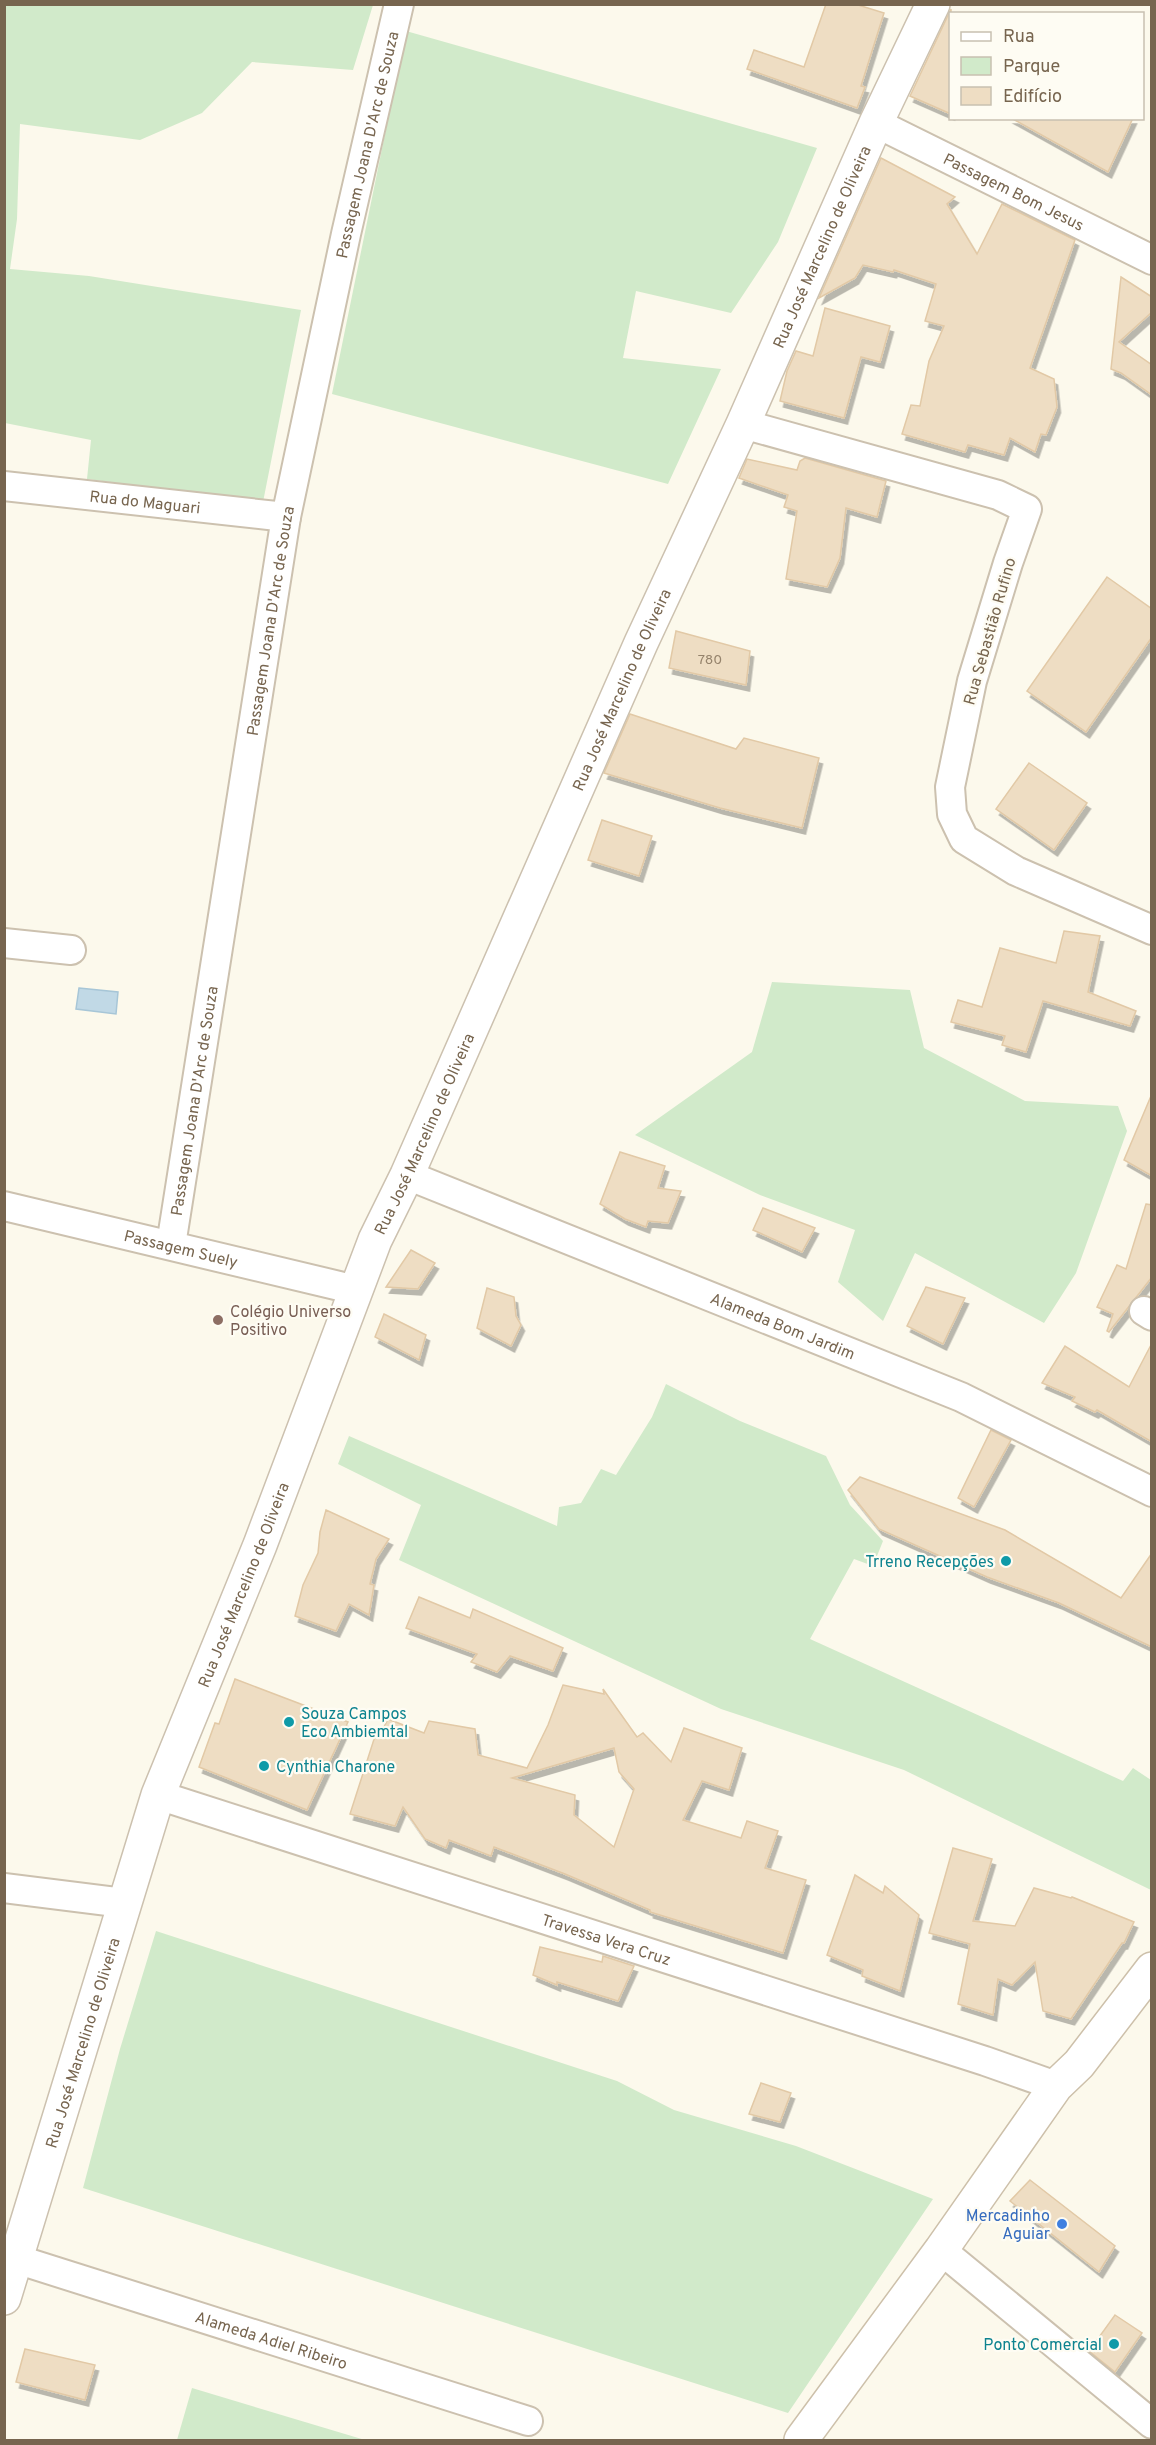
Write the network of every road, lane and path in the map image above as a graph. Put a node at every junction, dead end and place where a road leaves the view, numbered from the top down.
1 (399, 4) edge
2 (933, 4) edge
3 (876, 123) junction
4 (1152, 260) edge
5 (743, 424) junction
6 (4, 486) edge
7 (286, 517) junction
8 (1152, 930) edge
9 (4, 943) edge
10 (71, 950) dead end
11 (407, 1175) junction
12 (4, 1206) edge
13 (171, 1245) junction
14 (356, 1290) junction
15 (1152, 1492) edge
16 (158, 1795) junction
17 (4, 1888) edge
18 (124, 1903) junction
19 (1152, 1969) edge
20 (1056, 2086) junction
21 (941, 2250) junction
22 (16, 2259) junction
23 (4, 2298) edge
24 (528, 2421) dead end
25 (1152, 2424) edge
26 (801, 2440) edge

1 - 7 street, Passagem Joana D'Arc de Souza
2 - 3 street, Rua José Marcelino de Oliveira
3 - 4 street, Passagem Bom Jesus
3 - 5 street, Rua José Marcelino de Oliveira
5 - 8 street, Rua Sebastião Rufino
5 - 11 street, Rua José Marcelino de Oliveira
6 - 7 street, Rua do Maguari
7 - 13 street, Passagem Joana D'Arc de Souza
9 - 10 street
11 - 14 street, Rua José Marcelino de Oliveira
11 - 15 street, Alameda Bom Jardim
12 - 13 street, Passagem Suely
13 - 14 street, Passagem Suely
14 - 16 street, Rua José Marcelino de Oliveira
16 - 18 street, Rua José Marcelino de Oliveira
16 - 20 street, Travessa Vera Cruz
17 - 18 street
18 - 22 street, Rua José Marcelino de Oliveira
19 - 20 street
20 - 21 street
21 - 25 street
21 - 26 street
22 - 23 street, Rua José Marcelino de Oliveira
22 - 24 street, Alameda Adiel Ribeiro

